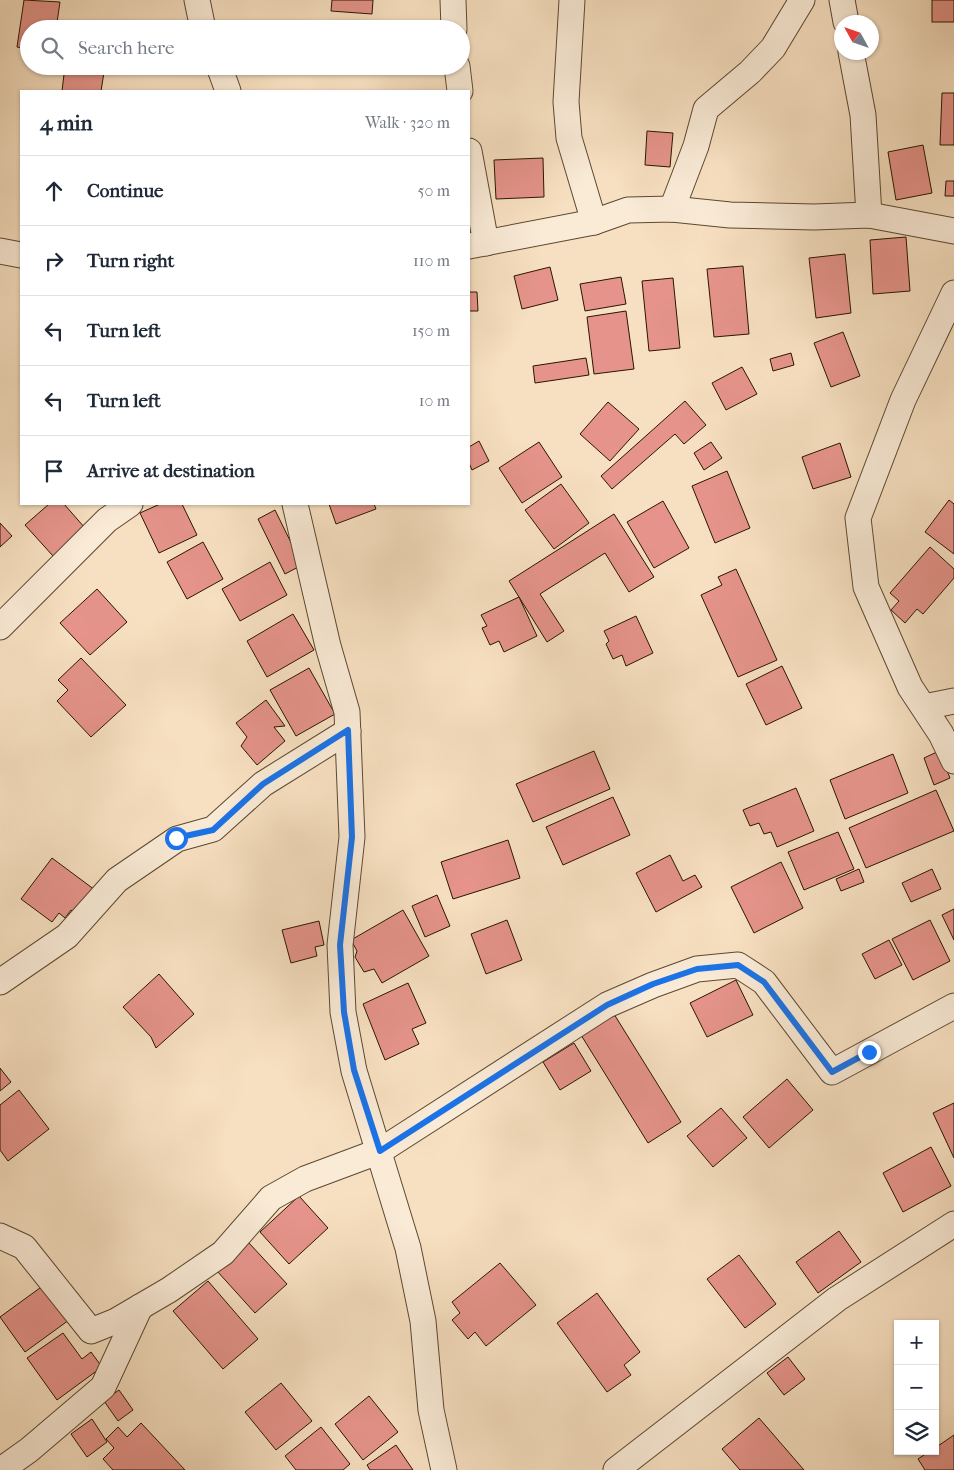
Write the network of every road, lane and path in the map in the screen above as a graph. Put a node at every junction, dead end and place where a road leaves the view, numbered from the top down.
1 (196, 0) edge
2 (453, 0) edge
3 (572, 0) edge
4 (802, 0) edge
5 (842, 0) edge
6 (845, 15) edge
7 (201, 20) edge
8 (454, 20) edge
9 (853, 60) edge
10 (222, 75) edge
11 (458, 75) edge
12 (228, 90) edge
13 (460, 90) edge
14 (470, 162) edge
15 (672, 209) junction
16 (869, 215) junction
17 (594, 222) junction
18 (954, 231) edge
19 (477, 244) edge
20 (0, 251) edge
21 (20, 255) edge
22 (954, 293) edge
23 (948, 322) edge
24 (129, 505) edge
25 (296, 505) edge
26 (0, 627) edge
27 (954, 701) edge
28 (924, 707) junction
29 (348, 730) junction
30 (954, 761) edge
31 (0, 982) edge
32 (954, 1006) edge
33 (380, 1151) junction
34 (952, 1229) edge
35 (0, 1236) edge
36 (140, 1307) junction
37 (1, 1470) edge
38 (444, 1470) edge
39 (616, 1470) edge

1 - 7 street
2 - 8 street
3 - 17 street
4 - 15 street
5 - 6 street
9 - 16 street
10 - 12 street
11 - 13 street
14 - 19 street
15 - 16 street
15 - 17 street
16 - 18 street
17 - 19 street
20 - 21 street
22 - 23 street
23 - 28 street
24 - 26 street
25 - 29 street
27 - 28 street
28 - 30 street
29 - 31 street
29 - 33 street
32 - 33 street
33 - 36 street
33 - 38 street
34 - 39 street
35 - 36 street
36 - 37 street

